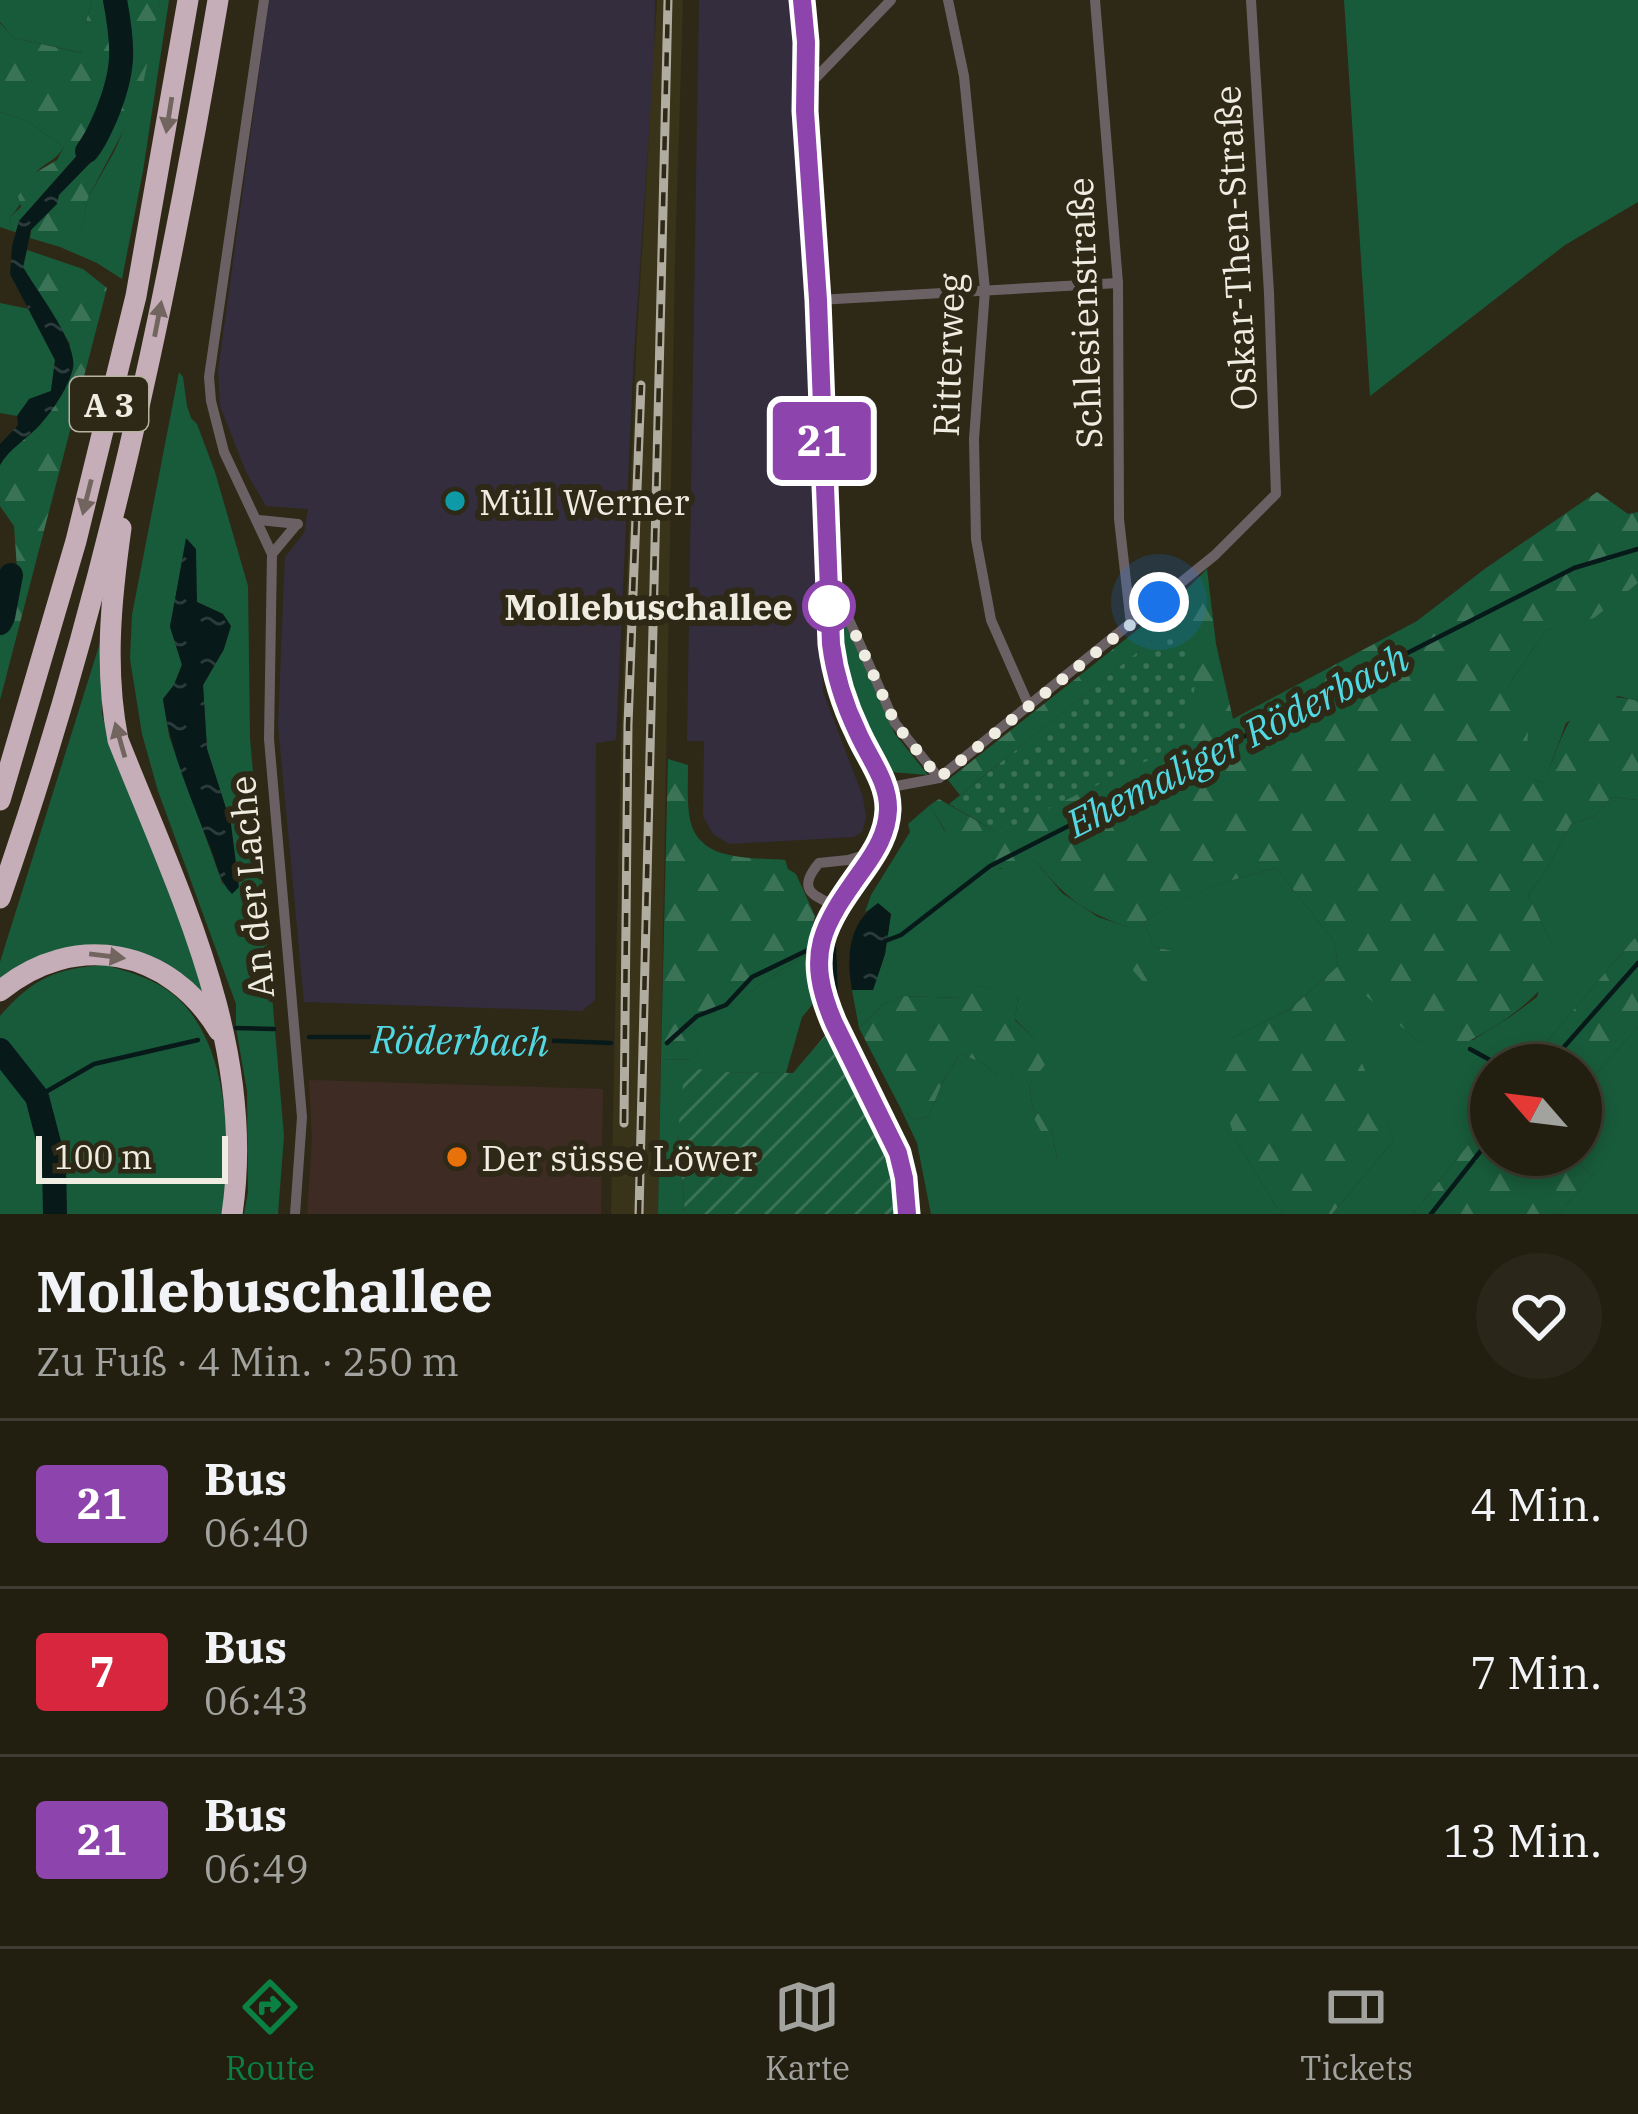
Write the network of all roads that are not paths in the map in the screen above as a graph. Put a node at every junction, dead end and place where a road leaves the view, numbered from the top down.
1 (188, 0) edge
2 (218, 0) edge
3 (264, 0) edge
4 (802, 0) edge
5 (891, 0) edge
6 (948, 0) edge
7 (1095, 0) edge
8 (1251, 0) edge
9 (806, 88) junction
10 (1118, 283) junction
11 (985, 290) junction
12 (818, 300) junction
13 (134, 434) junction
14 (259, 520) junction
15 (272, 554) junction
16 (829, 607) junction
17 (1131, 625) junction
18 (1029, 706) junction
19 (939, 778) junction
20 (886, 788) junction
21 (0, 800) edge
22 (875, 852) junction
23 (0, 898) edge
24 (836, 906) junction
25 (0, 991) edge
26 (226, 1043) junction
27 (232, 1214) edge
28 (295, 1214) edge
29 (907, 1214) edge

1 -> 21 highway, A 3
13 -> 2 highway, A 3
3 - 14 street, An der Lache
4 - 9 street
5 - 9 street
6 - 11 street, Ritterweg
7 - 10 street, Schlesienstraße
8 - 17 street, Oskar-Then-Straße
9 - 12 street
10 - 11 street
10 - 17 street, Schlesienstraße
11 - 12 street
11 - 18 street, Ritterweg
12 - 16 street
13 - 23 highway, A 3
26 -> 13 highway
14 - 15 street, An der Lache
14 - 15 street
15 - 28 street, An der Lache
16 - 19 street
16 - 20 street
17 - 18 street
18 - 19 street
19 - 20 street
20 - 22 street
22 - 24 street
22 - 24 street
24 - 29 street
25 -> 26 highway
26 - 27 highway

